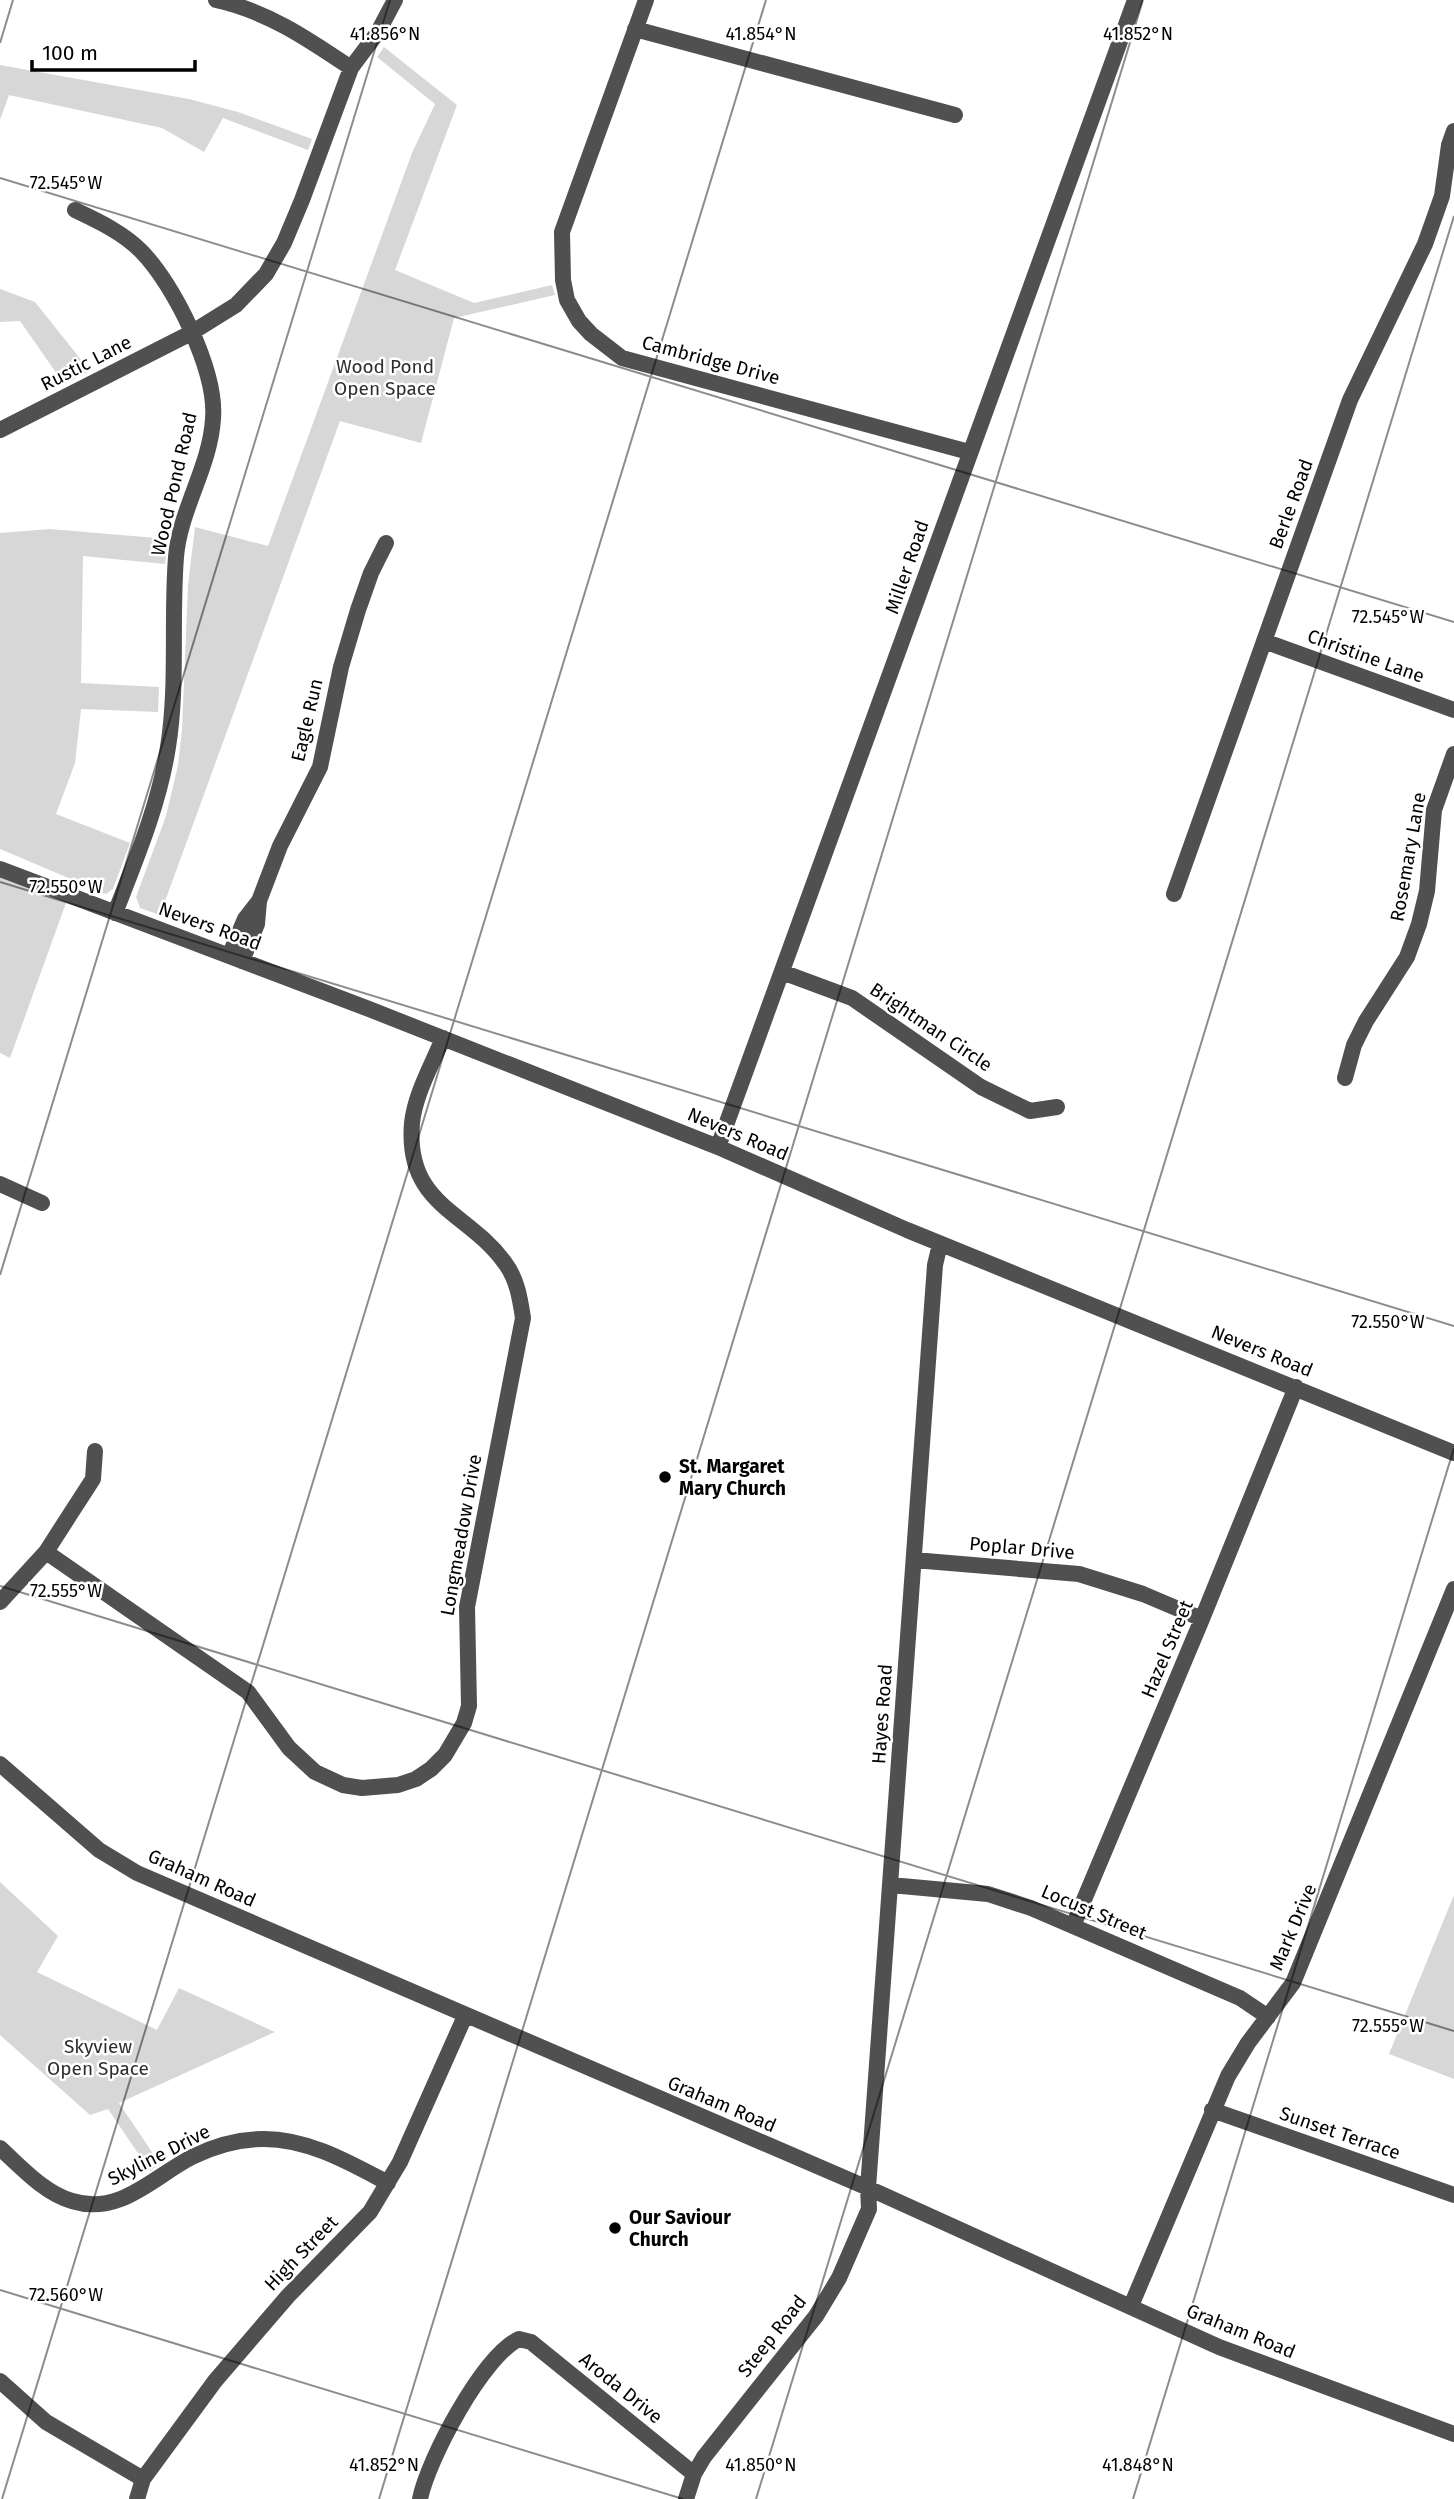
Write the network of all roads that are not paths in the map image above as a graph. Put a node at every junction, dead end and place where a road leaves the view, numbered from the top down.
1 (216, 0) edge
2 (395, 0) edge
3 (646, 0) edge
4 (1135, 0) edge
5 (635, 29) junction
6 (351, 68) junction
7 (955, 115) dead end
8 (1454, 131) edge
9 (75, 210) dead end
10 (191, 333) junction
11 (0, 430) edge
12 (969, 452) junction
13 (386, 543) dead end
14 (1264, 641) junction
15 (1454, 710) edge
16 (1454, 754) edge
17 (0, 869) edge
18 (1174, 894) dead end
19 (115, 913) junction
20 (236, 958) junction
21 (782, 972) junction
22 (443, 1038) junction
23 (1345, 1078) dead end
24 (1057, 1107) dead end
25 (718, 1147) junction
26 (0, 1184) edge
27 (42, 1203) dead end
28 (940, 1244) junction
29 (1296, 1387) junction
30 (95, 1451) dead end
31 (1454, 1453) edge
32 (46, 1552) junction
33 (914, 1560) junction
34 (1454, 1589) edge
35 (0, 1602) edge
36 (1202, 1619) junction
37 (0, 1764) edge
38 (891, 1885) junction
39 (1073, 1926) junction
40 (465, 2016) junction
41 (1268, 2017) junction
42 (1212, 2110) junction
43 (0, 2148) edge
44 (388, 2183) junction
45 (868, 2188) junction
46 (1454, 2195) edge
47 (1131, 2306) junction
48 (0, 2381) edge
49 (1454, 2434) edge
50 (694, 2474) junction
51 (143, 2479) junction
52 (137, 2499) edge
53 (420, 2499) edge
54 (686, 2499) edge

1 - 6 street
2 - 6 street
3 - 5 street, Cambridge Drive
4 - 12 street, Miller Road
5 - 7 street
5 - 12 street, Cambridge Drive
6 - 10 street
8 - 14 street, Berle Road
9 - 10 street, Wood Pond Road
10 - 11 street, Rustic Lane
10 - 19 street, Wood Pond Road
12 - 21 street, Miller Road
13 - 20 street, Eagle Run
14 - 15 street, Christine Lane
14 - 18 street, Berle Road
16 - 23 street, Rosemary Lane
17 - 19 street, Nevers Road
19 - 20 street, Nevers Road
20 - 22 street, Nevers Road
21 - 24 street, Brightman Circle
21 - 25 street, Miller Road
22 - 25 street, Nevers Road
22 - 32 street, Longmeadow Drive
25 - 28 street, Nevers Road
26 - 27 street
28 - 29 street, Nevers Road
28 - 33 street, Hayes Road
29 - 31 street, Nevers Road
29 - 36 street, Hazel Street
30 - 32 street
32 - 35 street
33 - 36 street, Poplar Drive
33 - 38 street, Hayes Road
34 - 41 street, Mark Drive
36 - 39 street, Hazel Street
37 - 40 street, Graham Road
38 - 39 street, Locust Street
38 - 45 street, Hayes Road
39 - 41 street, Locust Street
40 - 44 street, High Street
40 - 45 street, Graham Road
41 - 42 street, Mark Drive
42 - 46 street, Sunset Terrace
42 - 47 street, Mark Drive
43 - 44 street, Skyline Drive
44 - 51 street, High Street
45 - 47 street, Graham Road
45 - 50 street, Steep Road
47 - 49 street, Graham Road
48 - 51 street
50 - 53 street, Aroda Drive
50 - 54 street, Steep Road
51 - 52 street, High Street

